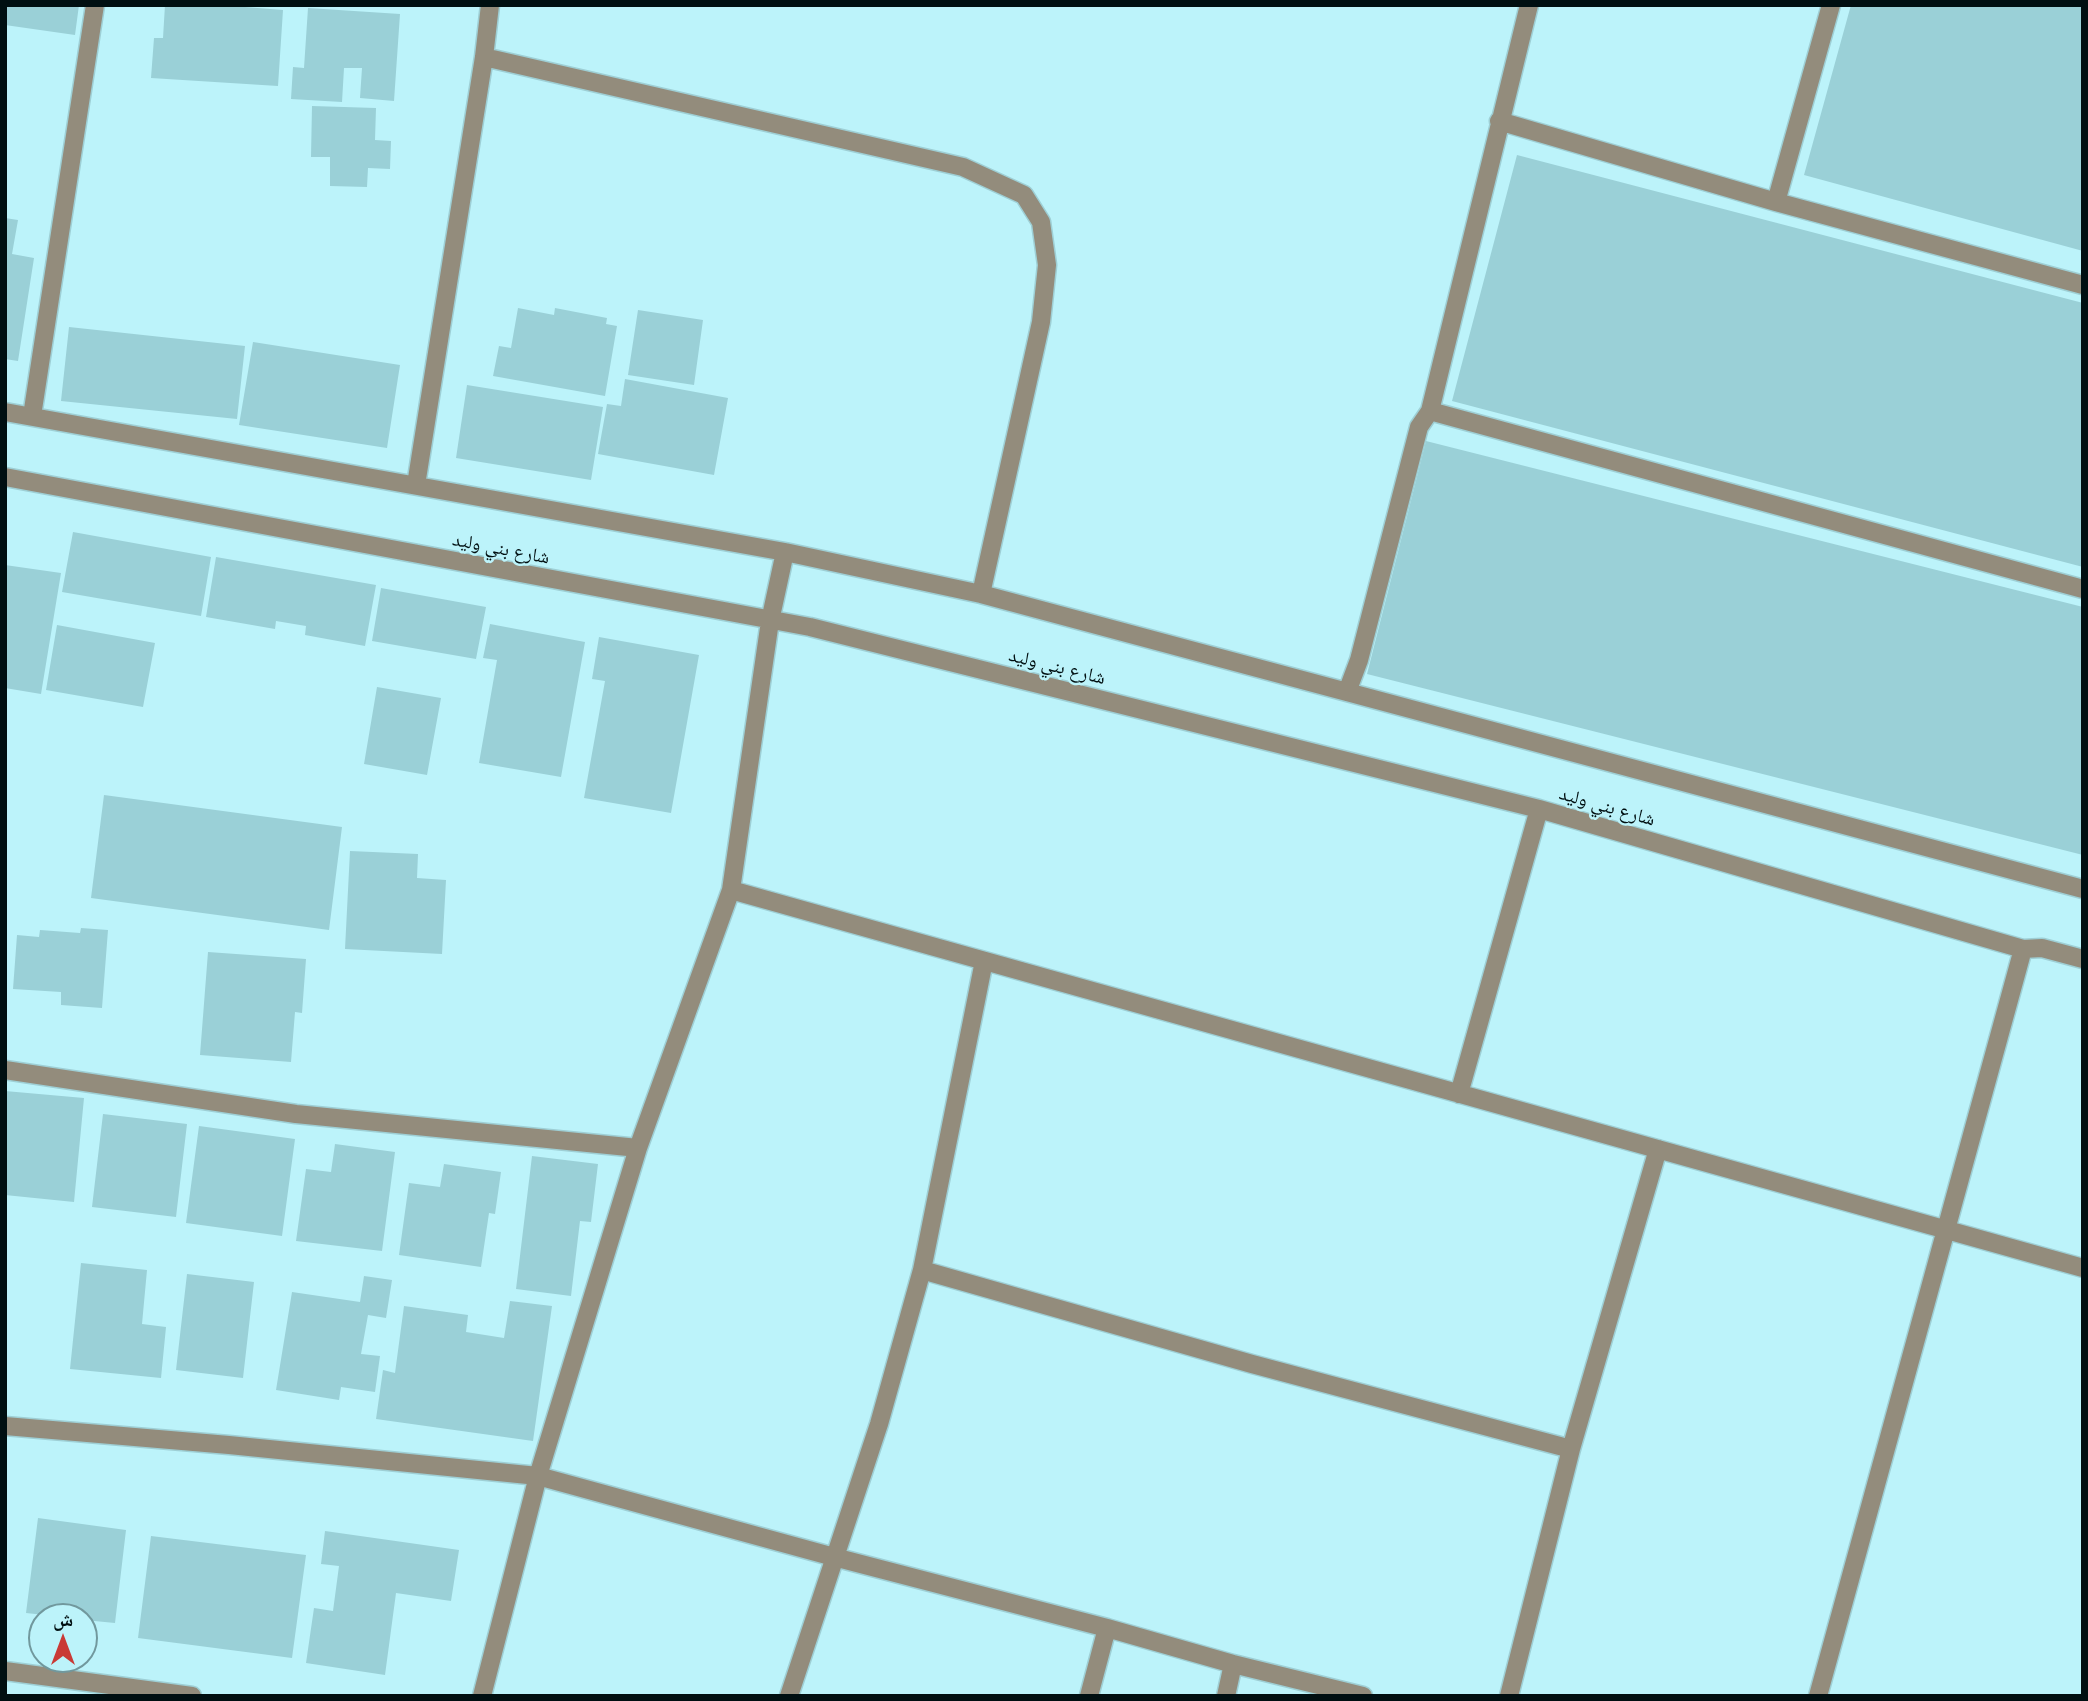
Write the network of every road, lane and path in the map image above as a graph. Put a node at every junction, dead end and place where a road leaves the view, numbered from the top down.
1 (95, 5) edge
2 (490, 5) edge
3 (1528, 5) edge
4 (1831, 5) edge
5 (484, 57) junction
6 (1499, 121) junction
7 (1776, 202) junction
8 (2083, 285) edge
9 (1430, 411) junction
10 (5, 412) edge
11 (32, 416) junction
12 (5, 477) edge
13 (416, 485) junction
14 (785, 552) junction
15 (2083, 589) edge
16 (981, 594) junction
17 (770, 621) junction
18 (1347, 692) junction
19 (1539, 809) junction
20 (2083, 889) edge
21 (731, 890) junction
22 (2023, 949) junction
23 (2083, 959) edge
24 (984, 961) junction
25 (5, 1070) edge
26 (1459, 1094) junction
27 (638, 1148) junction
28 (1658, 1149) junction
29 (1947, 1230) junction
30 (2083, 1268) edge
31 (922, 1270) junction
32 (5, 1426) edge
33 (1571, 1449) junction
34 (538, 1476) junction
35 (834, 1557) junction
36 (1107, 1628) junction
37 (1233, 1664) junction
38 (5, 1671) edge
39 (192, 1696) edge
40 (482, 1696) edge
41 (789, 1696) edge
42 (1090, 1696) edge
43 (1226, 1696) edge
44 (1363, 1696) edge
45 (1509, 1696) edge
46 (1818, 1696) edge

1 - 11 street
2 - 5 street
3 - 6 street
4 - 7 street
5 - 13 street
5 - 16 street
6 - 7 street
6 - 9 street
7 - 8 street
9 - 15 street
9 - 18 street
10 - 11 street
11 - 13 street
12 - 17 street, شارع بني وليد
13 - 14 street
14 - 16 street
14 - 17 street
16 - 18 street
17 - 19 street, شارع بني وليد
17 - 21 street
18 - 20 street
19 - 22 street, شارع بني وليد
19 - 26 street
21 - 24 street
21 - 27 street
22 - 23 street, شارع بني وليد
22 - 29 street
24 - 26 street
24 - 31 street
25 - 27 street
26 - 28 street
27 - 34 street
28 - 29 street
28 - 33 street
29 - 30 street
29 - 46 street
31 - 33 street
31 - 35 street
32 - 34 street
33 - 45 street
34 - 35 street
34 - 40 street
35 - 36 street
35 - 41 street
36 - 37 street
36 - 42 street
37 - 43 street
37 - 44 street
38 - 39 street

